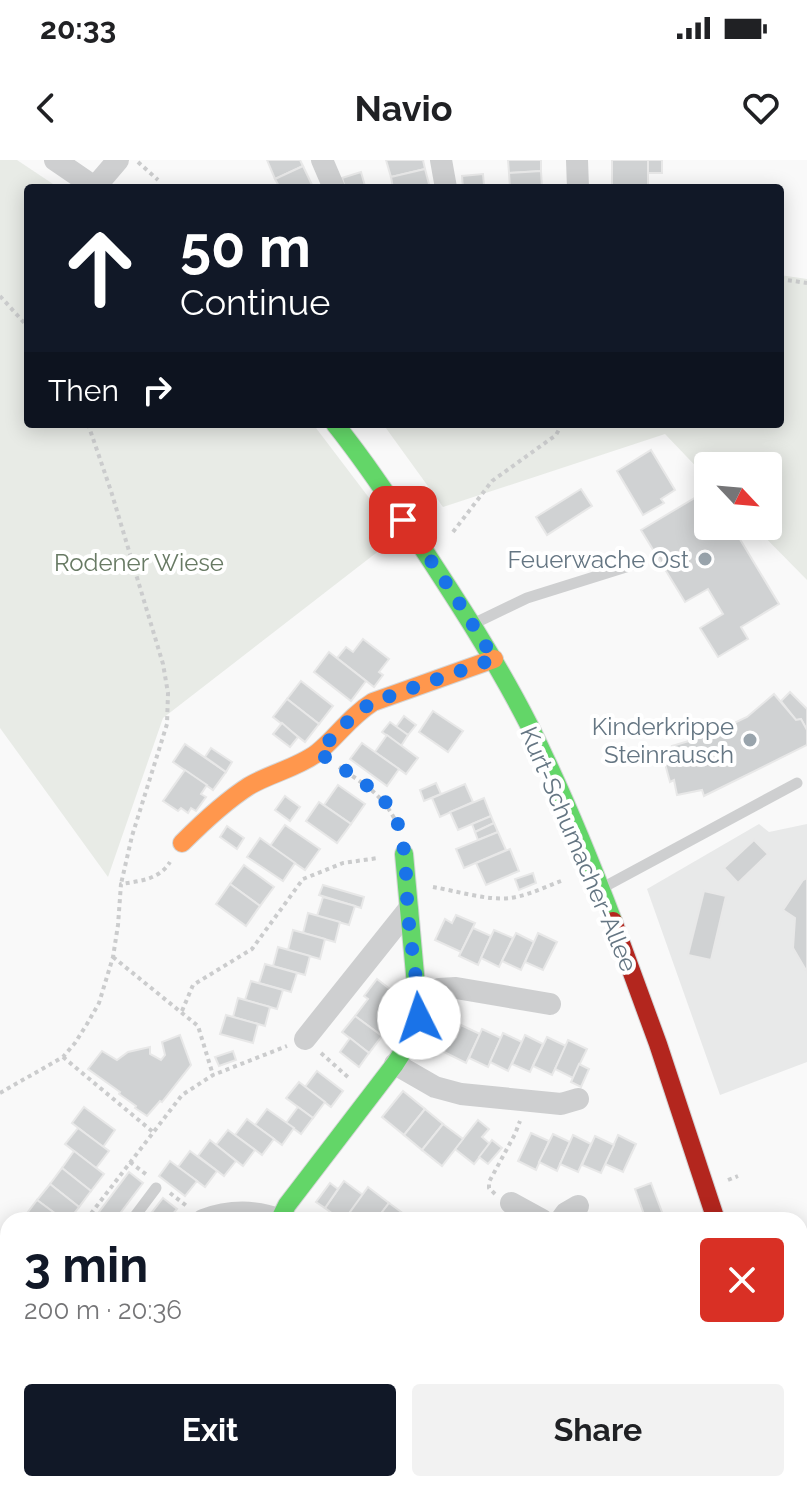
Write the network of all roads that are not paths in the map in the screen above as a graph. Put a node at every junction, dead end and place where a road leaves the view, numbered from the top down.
1 (55, 160) edge
2 (118, 160) edge
3 (322, 160) edge
4 (441, 160) edge
5 (577, 160) edge
6 (89, 184) edge
7 (98, 184) edge
8 (332, 184) edge
9 (445, 184) edge
10 (578, 184) edge
11 (338, 428) edge
12 (642, 562) dead end
13 (473, 625) junction
14 (494, 659) junction
15 (797, 783) dead end
16 (182, 843) road end
17 (404, 854) road end
18 (600, 889) junction
19 (408, 910) junction
20 (418, 997) junction
21 (550, 1004) dead end
22 (305, 1039) road end
23 (395, 1064) junction
24 (578, 1099) dead end
25 (156, 1188) dead end
26 (511, 1203) road end
27 (138, 1212) edge
28 (284, 1212) edge
29 (527, 1212) edge
30 (713, 1212) edge

1 - 6 street
2 - 7 street
3 - 8 street
4 - 9 street
5 - 10 street
11 - 13 street, Kurt-Schumacher-Allee
12 - 13 lane
13 - 14 street, Kurt-Schumacher-Allee
14 - 16 street
14 - 18 street, Kurt-Schumacher-Allee
15 - 18 lane
17 - 19 street
18 - 30 street, Kurt-Schumacher-Allee
19 - 20 street
19 - 22 street
20 - 21 street
20 - 23 street
23 - 24 street
23 - 28 street
25 - 27 lane
26 - 29 street

